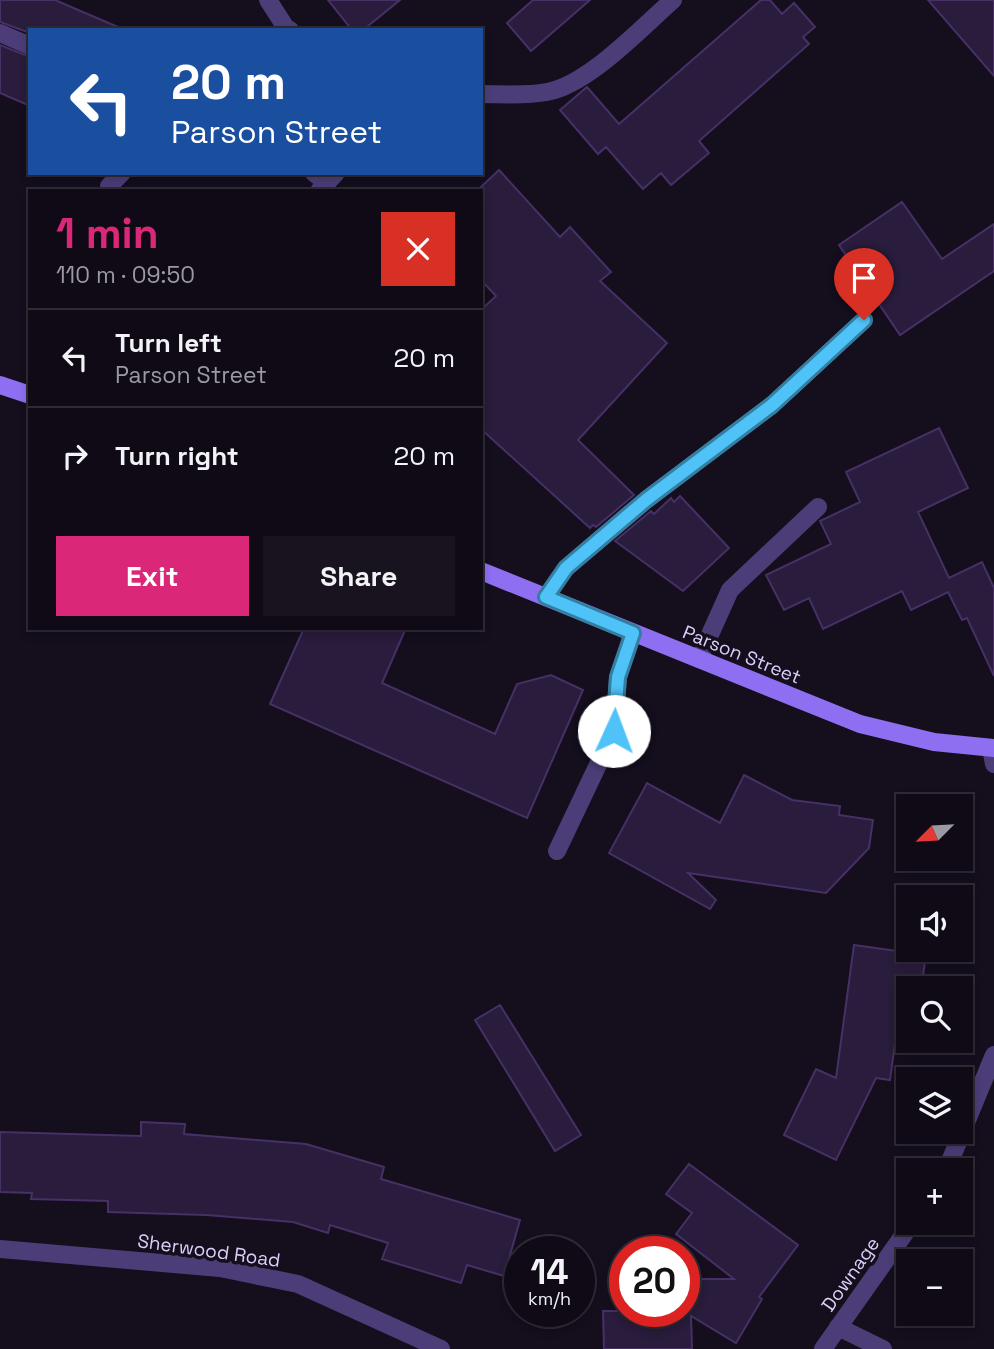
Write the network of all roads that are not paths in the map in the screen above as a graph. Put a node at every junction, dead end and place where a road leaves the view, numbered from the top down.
1 (268, 0) edge
2 (673, 0) edge
3 (286, 28) edge
4 (0, 33) edge
5 (28, 45) edge
6 (483, 94) edge
7 (864, 320) dead end
8 (0, 384) edge
9 (28, 394) edge
10 (818, 507) dead end
11 (483, 572) edge
12 (546, 597) junction
13 (633, 633) junction
14 (699, 659) junction
15 (993, 753) edge
16 (557, 851) dead end
17 (994, 1055) edge
18 (951, 1158) edge
19 (903, 1235) edge
20 (0, 1249) edge
21 (838, 1327) junction
22 (441, 1349) edge
23 (823, 1349) edge
24 (883, 1349) edge

1 - 3 street
2 - 6 street
4 - 5 street
7 - 12 street
8 - 9 main road
10 - 14 street
11 - 12 main road, Parson Street
12 - 13 main road, Parson Street
13 - 14 main road, Parson Street
13 - 16 street
14 - 15 main road, Parson Street
17 - 18 street
19 - 21 street, Downage
20 - 22 street, Sherwood Road
21 - 23 street, Downage
21 - 24 street

